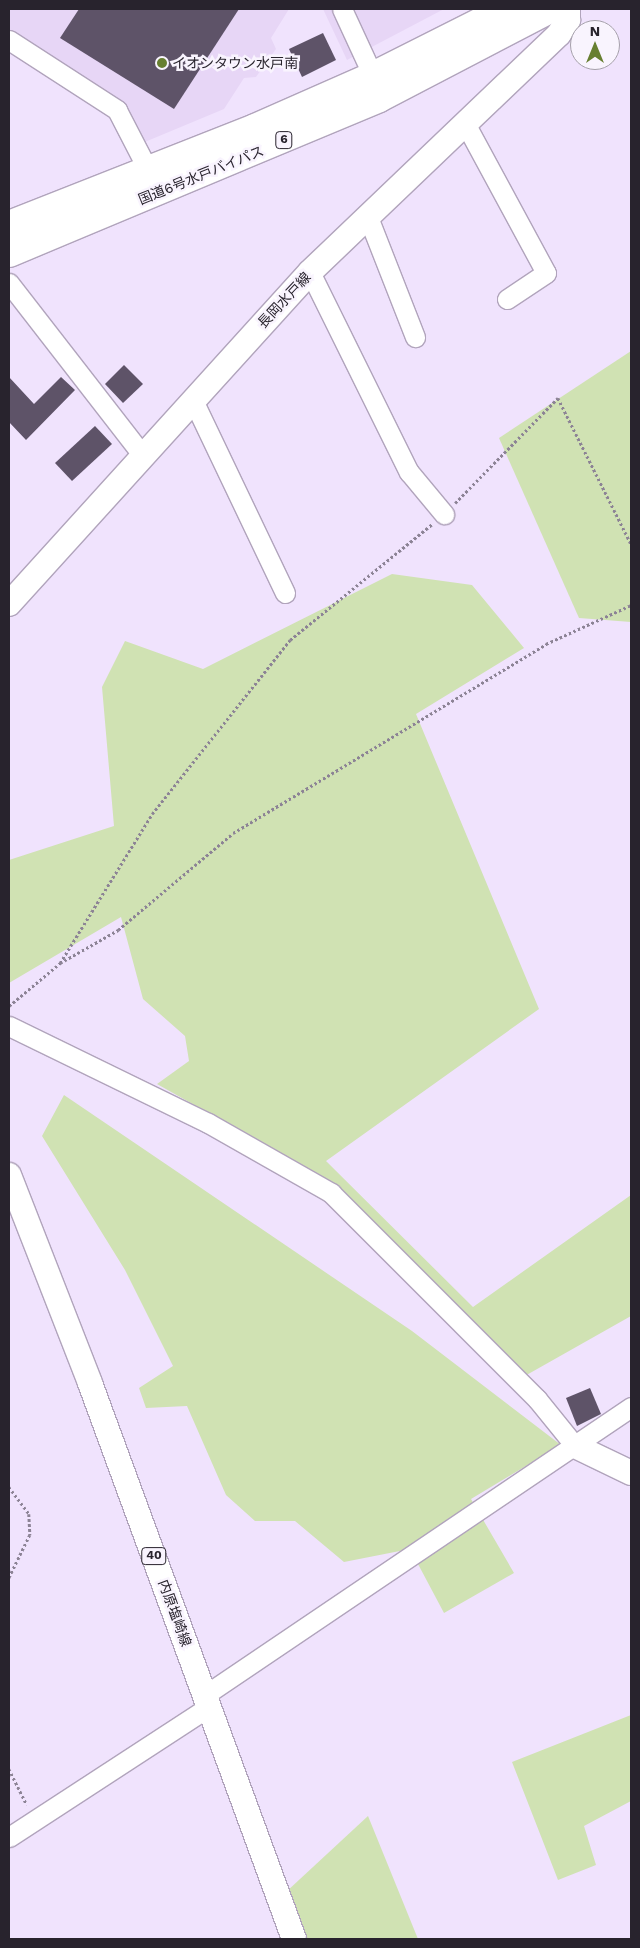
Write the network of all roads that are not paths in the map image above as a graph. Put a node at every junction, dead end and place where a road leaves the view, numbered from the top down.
1 (342, 9) edge
2 (506, 9) edge
3 (550, 9) edge
4 (568, 9) edge
5 (9, 40) edge
6 (373, 76) junction
7 (466, 125) junction
8 (149, 172) junction
9 (368, 217) junction
10 (9, 225) edge
11 (9, 253) edge
12 (310, 272) junction
13 (9, 283) edge
14 (507, 299) dead end
15 (414, 337) dead end
16 (192, 398) junction
17 (141, 453) junction
18 (444, 514) road end
19 (285, 593) dead end
20 (9, 604) edge
21 (9, 1026) edge
22 (9, 1175) edge
23 (631, 1407) edge
24 (575, 1446) junction
25 (631, 1473) edge
26 (208, 1700) junction
27 (9, 1836) edge
28 (294, 1939) edge

1 - 6 street
2 - 6 highway, 国道6号水戸バイパス / 6
3 - 11 highway, 国道6号水戸バイパス / 6
4 - 7 main road, 長岡水戸線
5 - 8 street
6 - 8 highway, 国道6号水戸バイパス / 6
7 - 9 main road, 長岡水戸線
7 - 14 street
8 - 10 highway, 国道6号水戸バイパス / 6
9 - 12 main road, 長岡水戸線
9 - 15 street
12 - 16 main road, 長岡水戸線
12 - 18 street
13 - 17 street
16 - 17 main road, 長岡水戸線
16 - 19 street
17 - 20 main road, 長岡水戸線
21 - 24 street
22 - 26 main road, 内原塩崎線 / 40
23 - 24 street
24 - 25 main road
24 - 26 street
26 - 27 street
26 - 28 main road, 内原塩崎線 / 40

